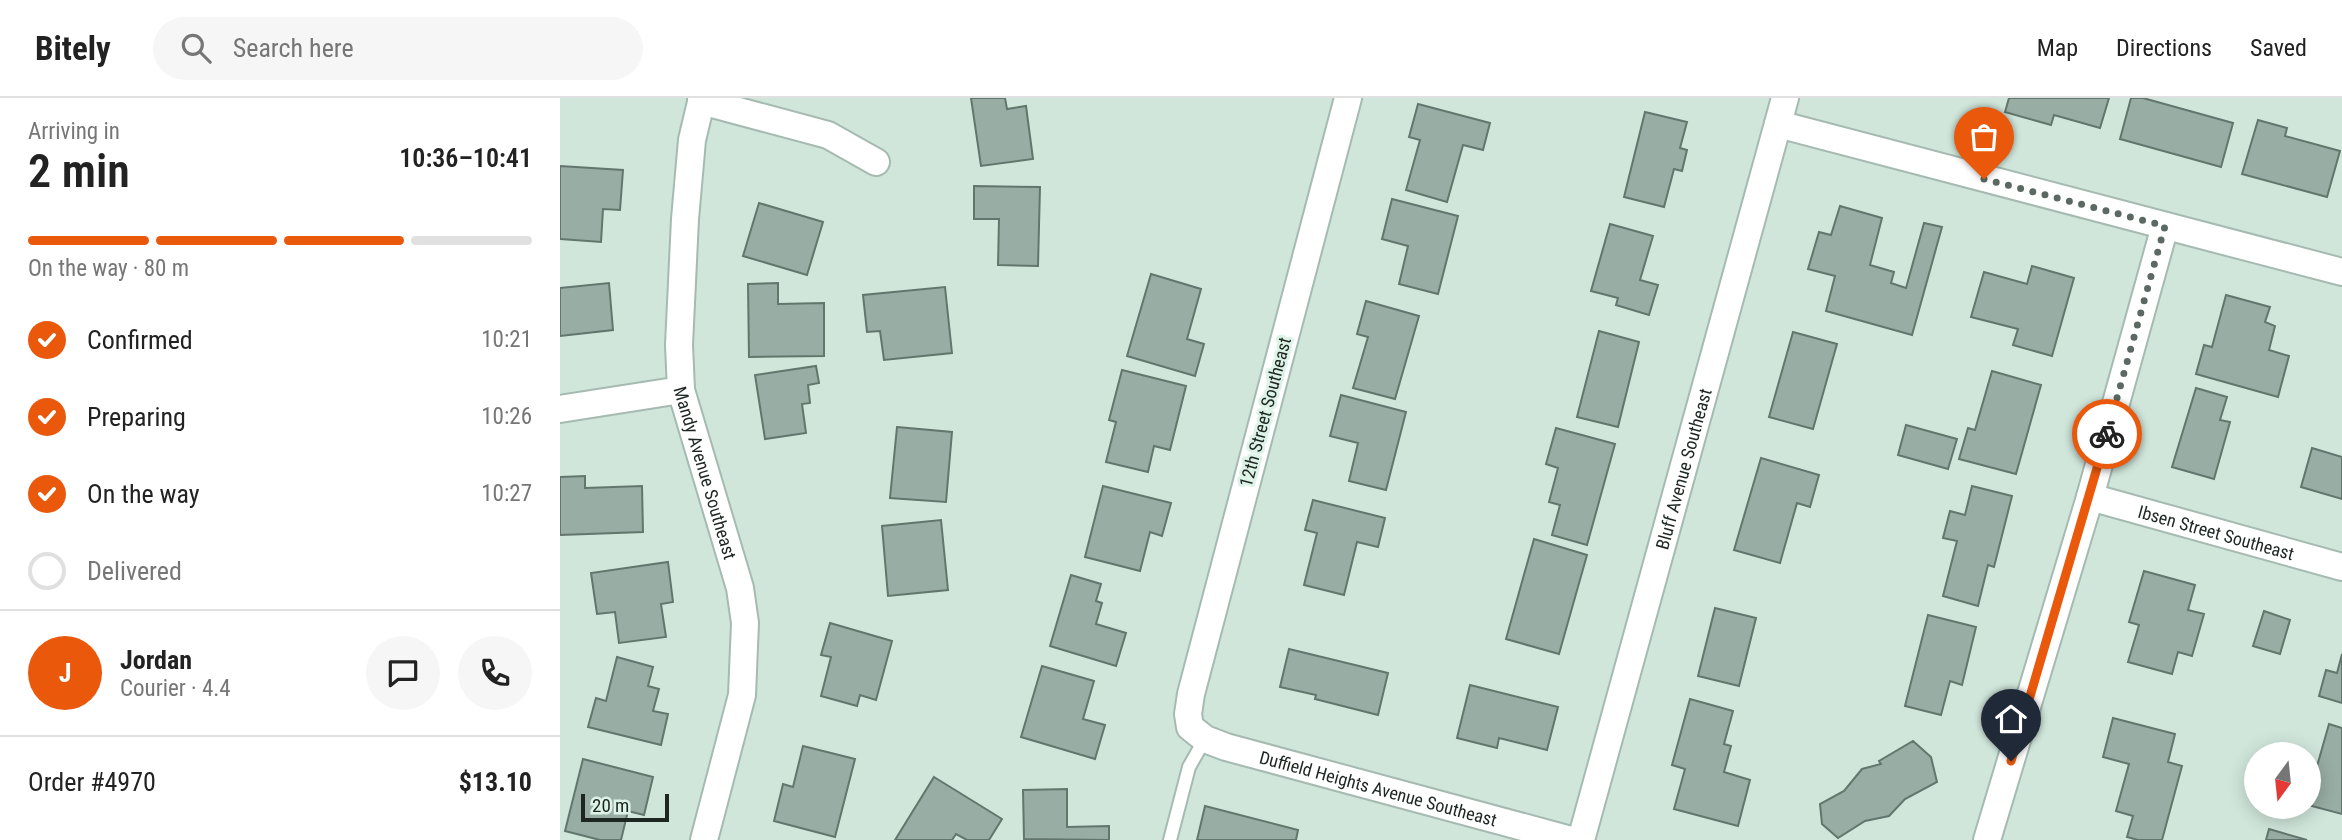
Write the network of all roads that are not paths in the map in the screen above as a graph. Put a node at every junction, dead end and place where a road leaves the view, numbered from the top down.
1 (1348, 98) edge
2 (1785, 98) edge
3 (702, 100) edge
4 (1778, 124) junction
5 (876, 162) dead end
6 (2165, 226) junction
7 (2342, 272) edge
8 (681, 390) junction
9 (560, 409) edge
10 (2090, 496) junction
11 (2342, 567) edge
12 (1198, 733) junction
13 (704, 840) edge
14 (1170, 840) edge
15 (1570, 840) edge
16 (1581, 840) edge
17 (1987, 840) edge

1 - 12 street, 12th Street Southeast
2 - 4 street, Bluff Avenue Southeast
3 - 5 street
3 - 8 street, Mandy Avenue Southeast
4 - 6 street
4 - 16 street, Bluff Avenue Southeast
6 - 7 street
6 - 10 street
8 - 9 street
8 - 13 street, Mandy Avenue Southeast
10 - 11 street, Ibsen Street Southeast
10 - 17 street
12 - 14 lane
12 - 15 street, Duffield Heights Avenue Southeast

